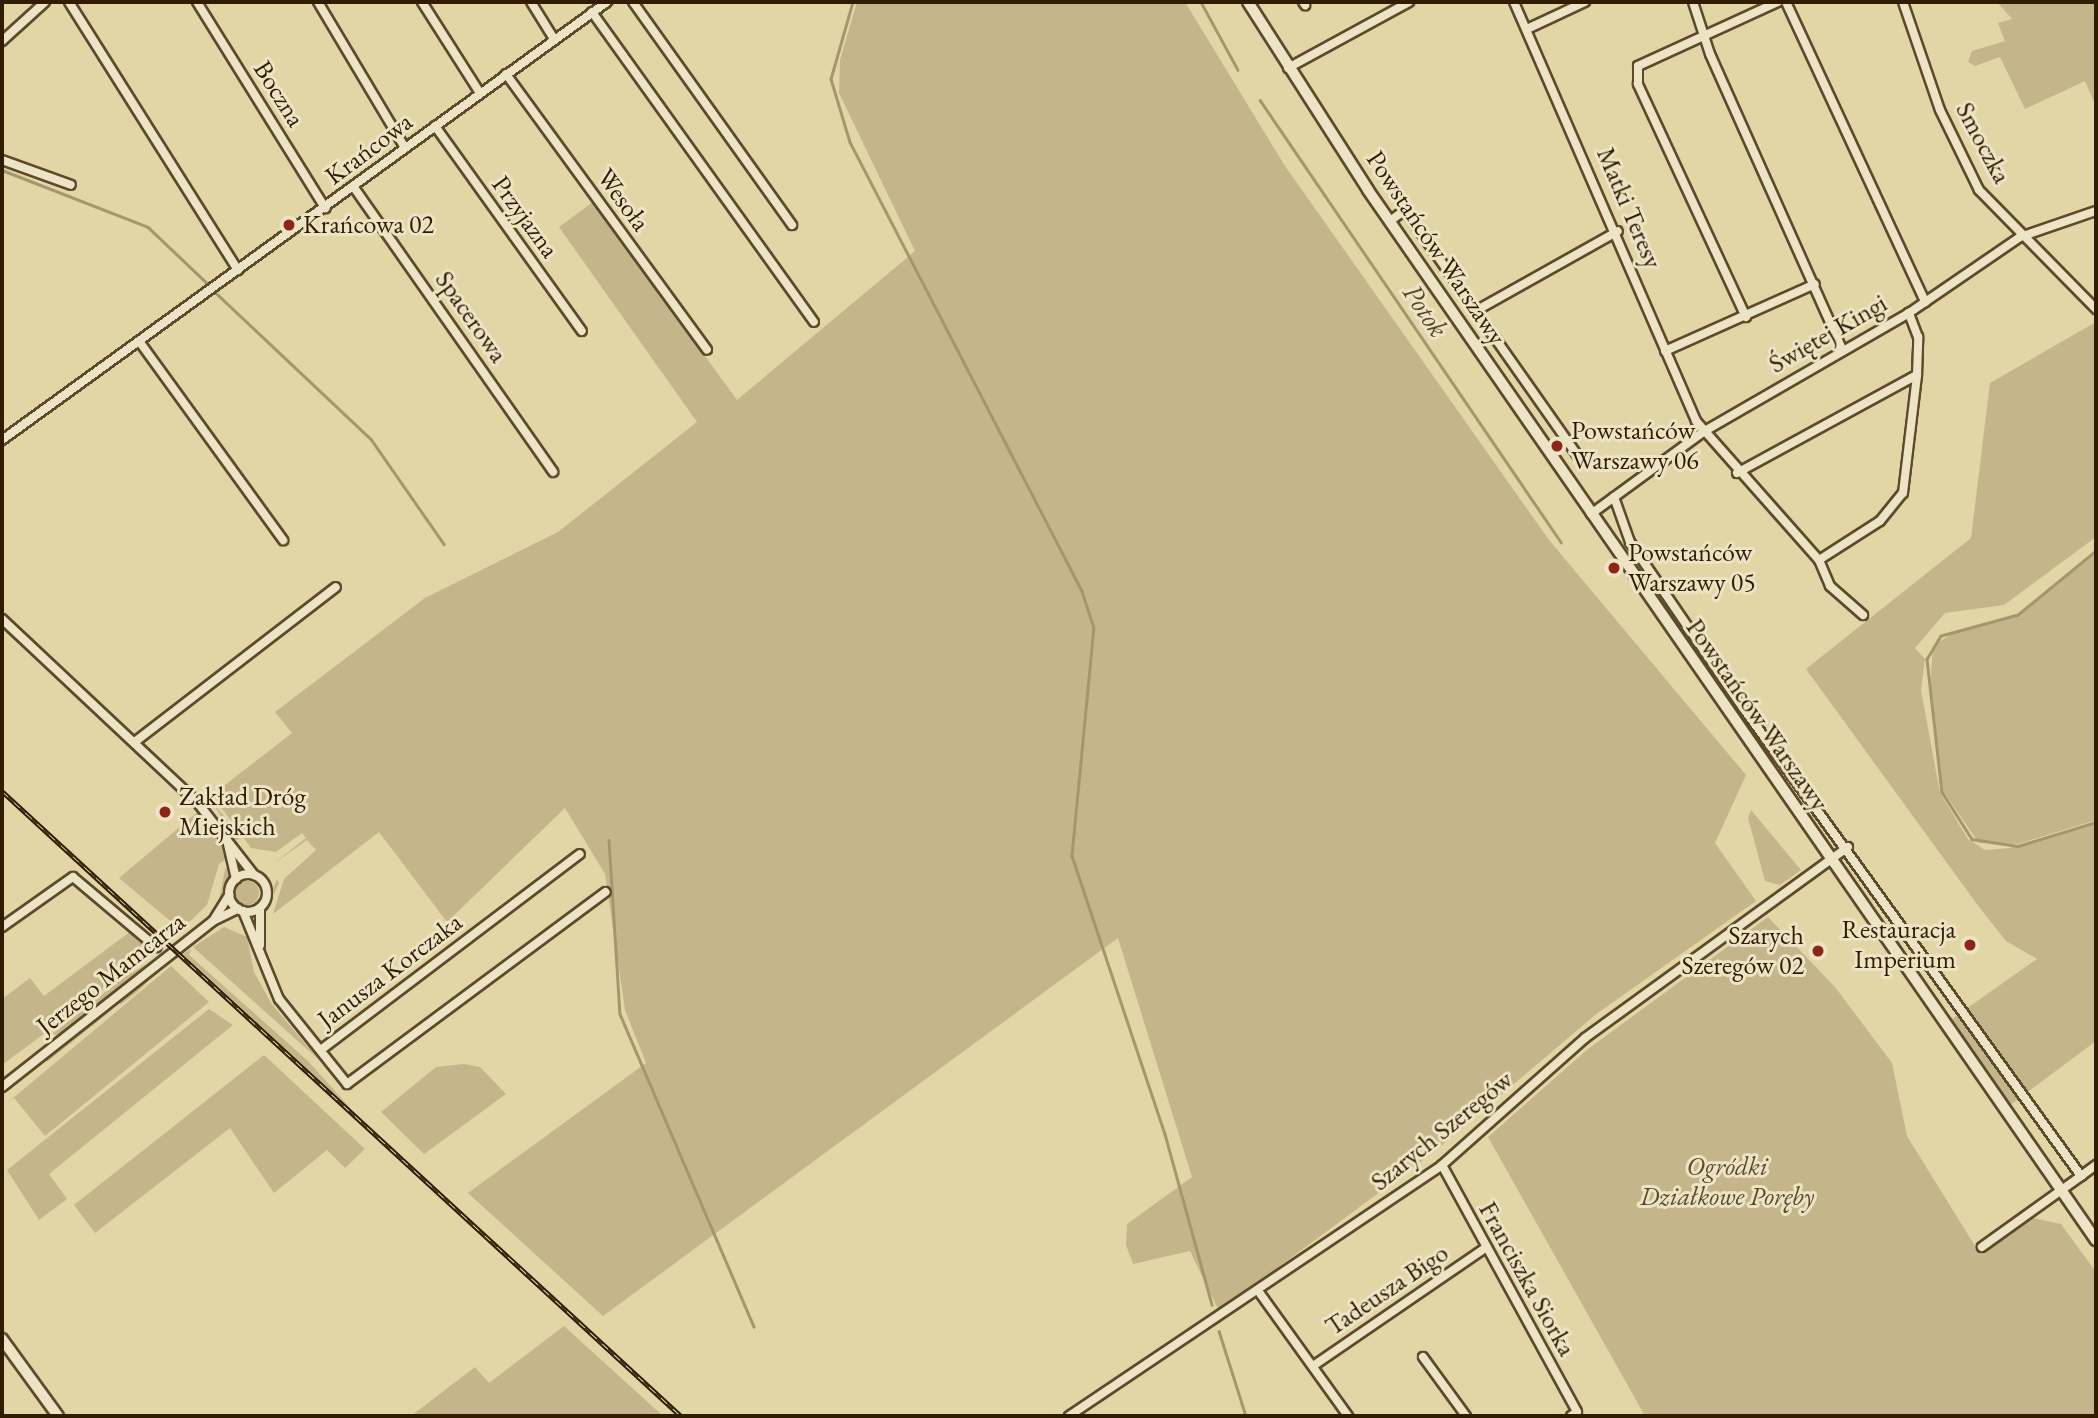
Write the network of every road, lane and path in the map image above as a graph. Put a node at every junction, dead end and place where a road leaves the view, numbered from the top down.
1 (45, 2) edge
2 (69, 2) edge
3 (197, 2) edge
4 (318, 2) edge
5 (422, 2) edge
6 (531, 2) edge
7 (607, 2) edge
8 (633, 2) edge
9 (1248, 2) edge
10 (1409, 2) edge
11 (1514, 2) edge
12 (1585, 2) edge
13 (1693, 2) edge
14 (1778, 2) edge
15 (1786, 2) edge
16 (1903, 2) edge
17 (592, 12) junction
18 (1527, 29) junction
19 (1707, 34) junction
20 (554, 39) junction
21 (2, 41) edge
22 (1288, 68) junction
23 (506, 74) junction
24 (480, 93) junction
25 (435, 126) junction
26 (405, 148) junction
27 (2, 160) edge
28 (71, 185) dead end
29 (353, 186) junction
30 (325, 208) junction
31 (2096, 211) edge
32 (1390, 221) junction
33 (792, 225) dead end
34 (1618, 231) junction
35 (2021, 237) junction
36 (239, 270) junction
37 (1815, 284) junction
38 (1925, 302) junction
39 (1479, 309) junction
40 (2096, 309) edge
41 (1909, 313) junction
42 (1746, 317) junction
43 (814, 322) dead end
44 (582, 331) dead end
45 (139, 341) junction
46 (707, 350) dead end
47 (1664, 351) junction
48 (1843, 351) junction
49 (1917, 375) junction
50 (1703, 432) junction
51 (2, 440) edge
52 (1577, 455) dead end
53 (554, 472) dead end
54 (1737, 473) junction
55 (1614, 497) junction
56 (1591, 514) junction
57 (283, 540) dead end
58 (1819, 559) junction
59 (336, 587) dead end
60 (1863, 615) dead end
61 (2, 619) edge
62 (135, 741) junction
63 (226, 834) junction
64 (1848, 847) junction
65 (580, 854) dead end
66 (1830, 861) junction
67 (254, 876) junction
68 (236, 879) junction
69 (606, 892) dead end
70 (229, 895) junction
71 (260, 908) junction
72 (241, 910) junction
73 (213, 921) junction
74 (2, 927) edge
75 (156, 947) dead end
76 (260, 948) junction
77 (322, 1049) junction
78 (2, 1087) edge
79 (1442, 1165) junction
80 (2096, 1165) edge
81 (2081, 1175) junction
82 (2061, 1190) junction
83 (2096, 1240) edge
84 (1982, 1247) dead end
85 (1484, 1249) junction
86 (1259, 1293) junction
87 (2, 1339) edge
88 (1423, 1357) dead end
89 (1313, 1366) junction
90 (1574, 1414) edge
91 (58, 1416) edge
92 (1069, 1416) edge
93 (1348, 1416) edge
94 (1466, 1416) edge

1 - 21 street
2 - 36 street
3 - 30 street, Boczna
4 - 26 street
5 - 24 street
6 - 20 street
7 - 17 street, Krańcowa
8 - 33 street
9 - 22 street, Powstańców Warszawy
10 - 22 street
11 - 18 street, Matki Teresy
12 - 18 street
13 - 19 street
14 - 19 street
15 - 38 street
16 - 35 street, Smoczka
17 - 20 street, Krańcowa
17 - 43 street
18 - 34 street, Matki Teresy
19 - 37 street
19 - 42 street
20 - 23 street, Krańcowa
22 - 32 street, Powstańców Warszawy
23 - 24 street, Krańcowa
23 - 46 street, Wesoła
24 - 25 street, Krańcowa
25 - 26 street, Krańcowa
25 - 44 street, Przyjazna
26 - 29 street, Krańcowa
27 - 28 street
29 - 30 street, Krańcowa
29 - 53 street, Spacerowa
30 - 36 street, Krańcowa
31 - 35 street, Świętej Kingi
32 - 39 street
32 - 56 street, Powstańców Warszawy
34 - 39 street
34 - 47 street, Matki Teresy
35 - 38 street, Świętej Kingi
35 - 40 street, Smoczka
36 - 45 street, Krańcowa
37 - 42 street
37 - 48 street
38 - 41 street, Świętej Kingi
39 - 52 street
41 - 48 street, Świętej Kingi
41 - 49 street
42 - 47 street
45 - 51 street, Krańcowa
45 - 57 street
47 - 50 street, Matki Teresy
48 - 50 street, Świętej Kingi
49 - 54 street
49 - 58 street
50 - 54 street, Matki Teresy
50 - 55 street, Świętej Kingi
54 - 58 street, Matki Teresy
55 - 56 street, Świętej Kingi
55 - 64 street
56 - 66 street, Powstańców Warszawy
58 - 60 street, Matki Teresy
59 - 62 street
61 - 62 street
62 - 63 street
63 - 67 street
63 - 68 street
64 - 66 street, Szarych Szeregów
64 - 81 street
65 - 77 street, Janusza Korczaka
66 - 79 street, Szarych Szeregów
66 - 82 street, Powstańców Warszawy
67 - 68 street
67 - 71 street
68 - 70 street
69 - 77 street
70 - 72 street
70 - 73 street, Jerzego Mamcarza
71 - 72 street
71 - 76 street, Janusza Korczaka
72 - 73 street, Jerzego Mamcarza
72 - 76 street, Janusza Korczaka
73 - 78 street, Jerzego Mamcarza
74 - 75 street
76 - 77 street, Janusza Korczaka
79 - 85 street, Franciszka Siorka
79 - 86 street, Szarych Szeregów
80 - 81 street
81 - 82 street
82 - 83 street, Powstańców Warszawy
82 - 84 street
85 - 89 street, Tadeusza Bigo
85 - 90 street, Franciszka Siorka
86 - 89 street
86 - 92 street, Szarych Szeregów
87 - 91 street
88 - 94 street
89 - 93 street

